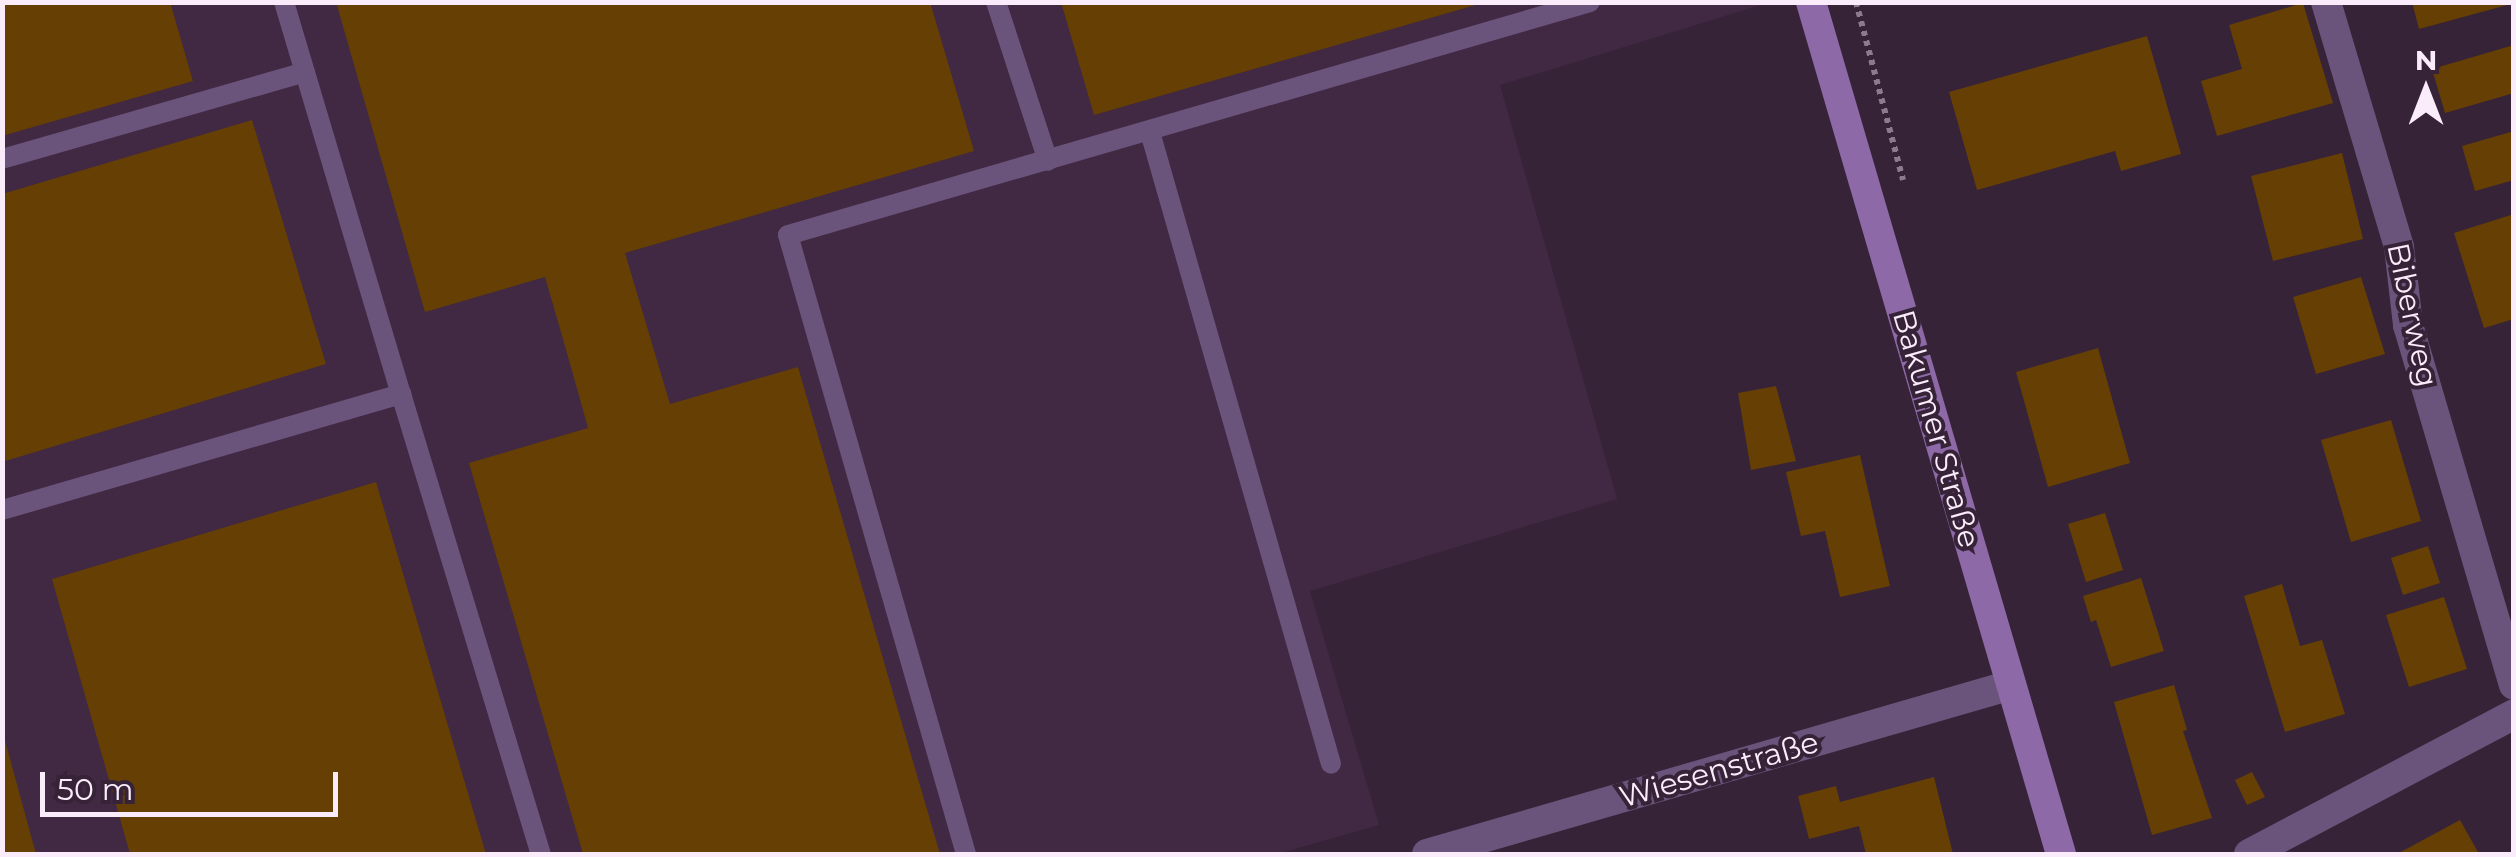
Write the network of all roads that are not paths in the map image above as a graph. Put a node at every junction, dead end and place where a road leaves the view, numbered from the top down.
1 (284, 2) edge
2 (996, 2) edge
3 (1590, 2) edge
4 (1811, 2) edge
5 (2326, 2) edge
6 (305, 72) junction
7 (1150, 132) junction
8 (2, 159) edge
9 (1048, 161) junction
10 (401, 394) junction
11 (2, 510) edge
12 (2011, 685) junction
13 (2514, 685) edge
14 (2514, 714) edge
15 (1330, 764) dead end
16 (541, 854) edge
17 (966, 854) edge
18 (1427, 854) edge
19 (2061, 854) edge
20 (2249, 854) edge

1 - 6 lane
2 - 9 lane
3 - 7 lane
4 - 12 main road, Bakumer Straße
5 - 13 street, Biberweg
6 - 8 lane
6 - 10 lane
7 - 9 lane
7 - 15 lane
9 - 17 lane
10 - 11 lane
10 - 16 lane
12 - 18 street, Wiesenstraße
12 - 19 main road, Bakumer Straße
14 - 20 street

